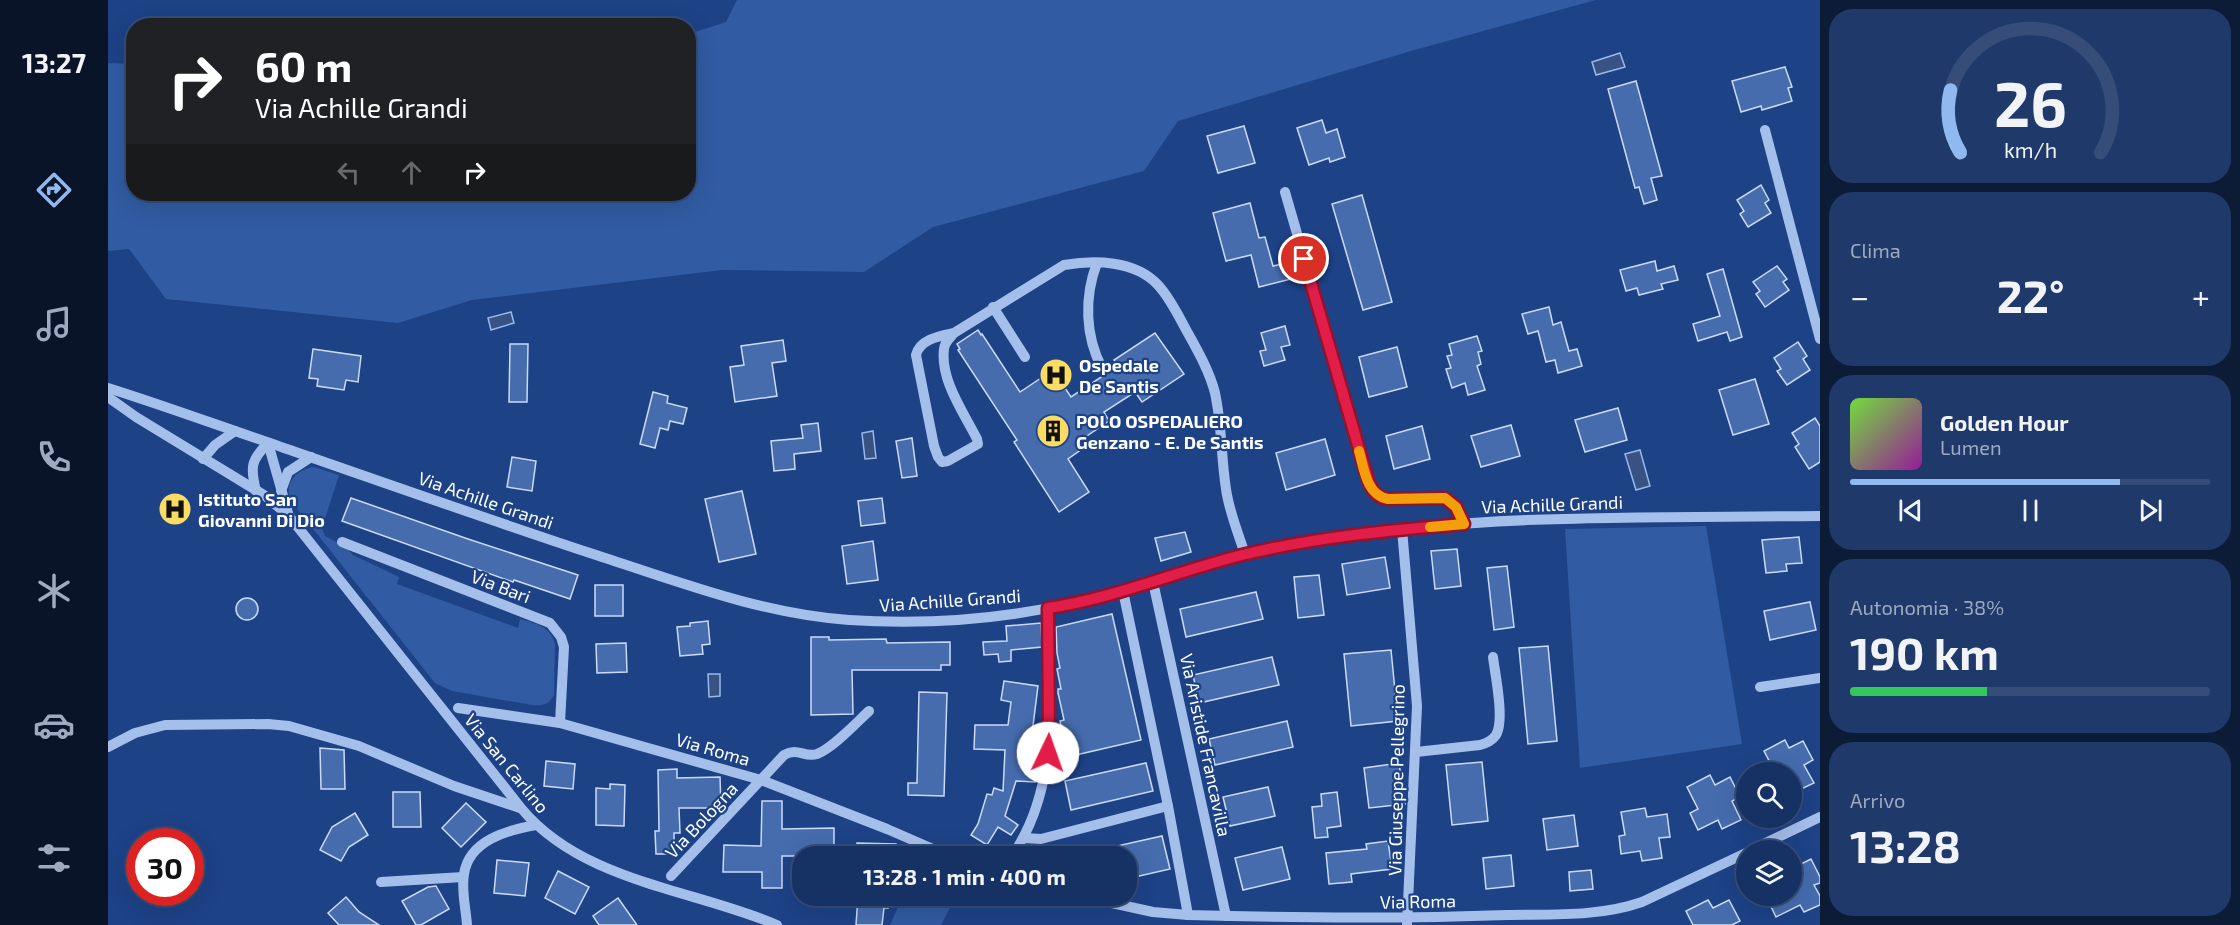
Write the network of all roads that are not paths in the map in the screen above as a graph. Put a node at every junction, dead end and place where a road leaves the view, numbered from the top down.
1 (1765, 130) dead end
2 (1285, 192) dead end
3 (1097, 263) junction
4 (993, 308) junction
5 (954, 333) junction
6 (1820, 339) edge
7 (1025, 357) dead end
8 (1102, 368) dead end
9 (108, 388) edge
10 (108, 398) edge
11 (235, 431) junction
12 (268, 442) junction
13 (311, 457) junction
14 (203, 459) junction
15 (256, 490) junction
16 (281, 494) junction
17 (289, 516) junction
18 (1820, 516) edge
19 (1464, 524) junction
20 (1402, 529) junction
21 (342, 542) dead end
22 (1245, 554) junction
23 (1153, 582) junction
24 (1123, 591) junction
25 (1048, 608) junction
26 (1493, 657) dead end
27 (1820, 678) edge
28 (1760, 687) dead end
29 (458, 708) dead end
30 (869, 711) dead end
31 (560, 723) junction
32 (108, 747) edge
33 (1416, 752) junction
34 (761, 780) junction
35 (1168, 806) junction
36 (521, 808) junction
37 (1820, 817) edge
38 (536, 825) junction
39 (1024, 838) junction
40 (1772, 840) edge
41 (926, 846) edge
42 (1019, 846) edge
43 (1736, 858) edge
44 (671, 876) dead end
45 (463, 877) junction
46 (381, 882) dead end
47 (1126, 906) edge
48 (1188, 915) junction
49 (1226, 916) junction
50 (1407, 922) edge
51 (467, 925) edge
52 (777, 925) edge

1 - 6 street
2 - 19 street
3 - 4 street
3 - 8 street
3 - 22 street
4 - 5 street
4 - 7 street
5 - 5 street
9 - 11 street, Via Achille Grandi
10 - 14 street, Via San Carlino
11 - 12 street, Via Achille Grandi
11 - 14 street
12 - 13 street, Via Achille Grandi
12 - 15 street
12 - 16 street, Via San Carlino
13 - 16 street
13 - 25 street, Via Achille Grandi
14 - 15 street, Via San Carlino
15 - 17 street, Via San Carlino
16 - 17 street, Via San Carlino
17 - 36 street, Via San Carlino
18 - 19 street, Via Achille Grandi
19 - 20 street, Via Achille Grandi
20 - 22 street, Via Achille Grandi
20 - 33 street, Via Giuseppe Pellegrino
21 - 31 street, Via Bari
22 - 23 street, Via Achille Grandi
23 - 24 street, Via Achille Grandi
23 - 49 street, Via Aristide Francavilla
24 - 25 street, Via Achille Grandi
24 - 35 street
25 - 39 street
26 - 33 street
27 - 28 street
29 - 31 street, Via Roma
30 - 34 street, Via Bologna
31 - 34 street, Via Roma
32 - 36 street
33 - 50 street, Via Giuseppe Pellegrino
34 - 41 street, Via Roma
34 - 44 street, Via Bologna
35 - 39 street
35 - 48 street
36 - 38 street, Via San Carlino
37 - 40 street
38 - 45 street
38 - 52 street, Via San Carlino
39 - 42 street
43 - 50 street, Via Roma
45 - 46 street
45 - 51 street
47 - 48 street, Via Roma
48 - 49 street, Via Roma
49 - 50 street, Via Roma

